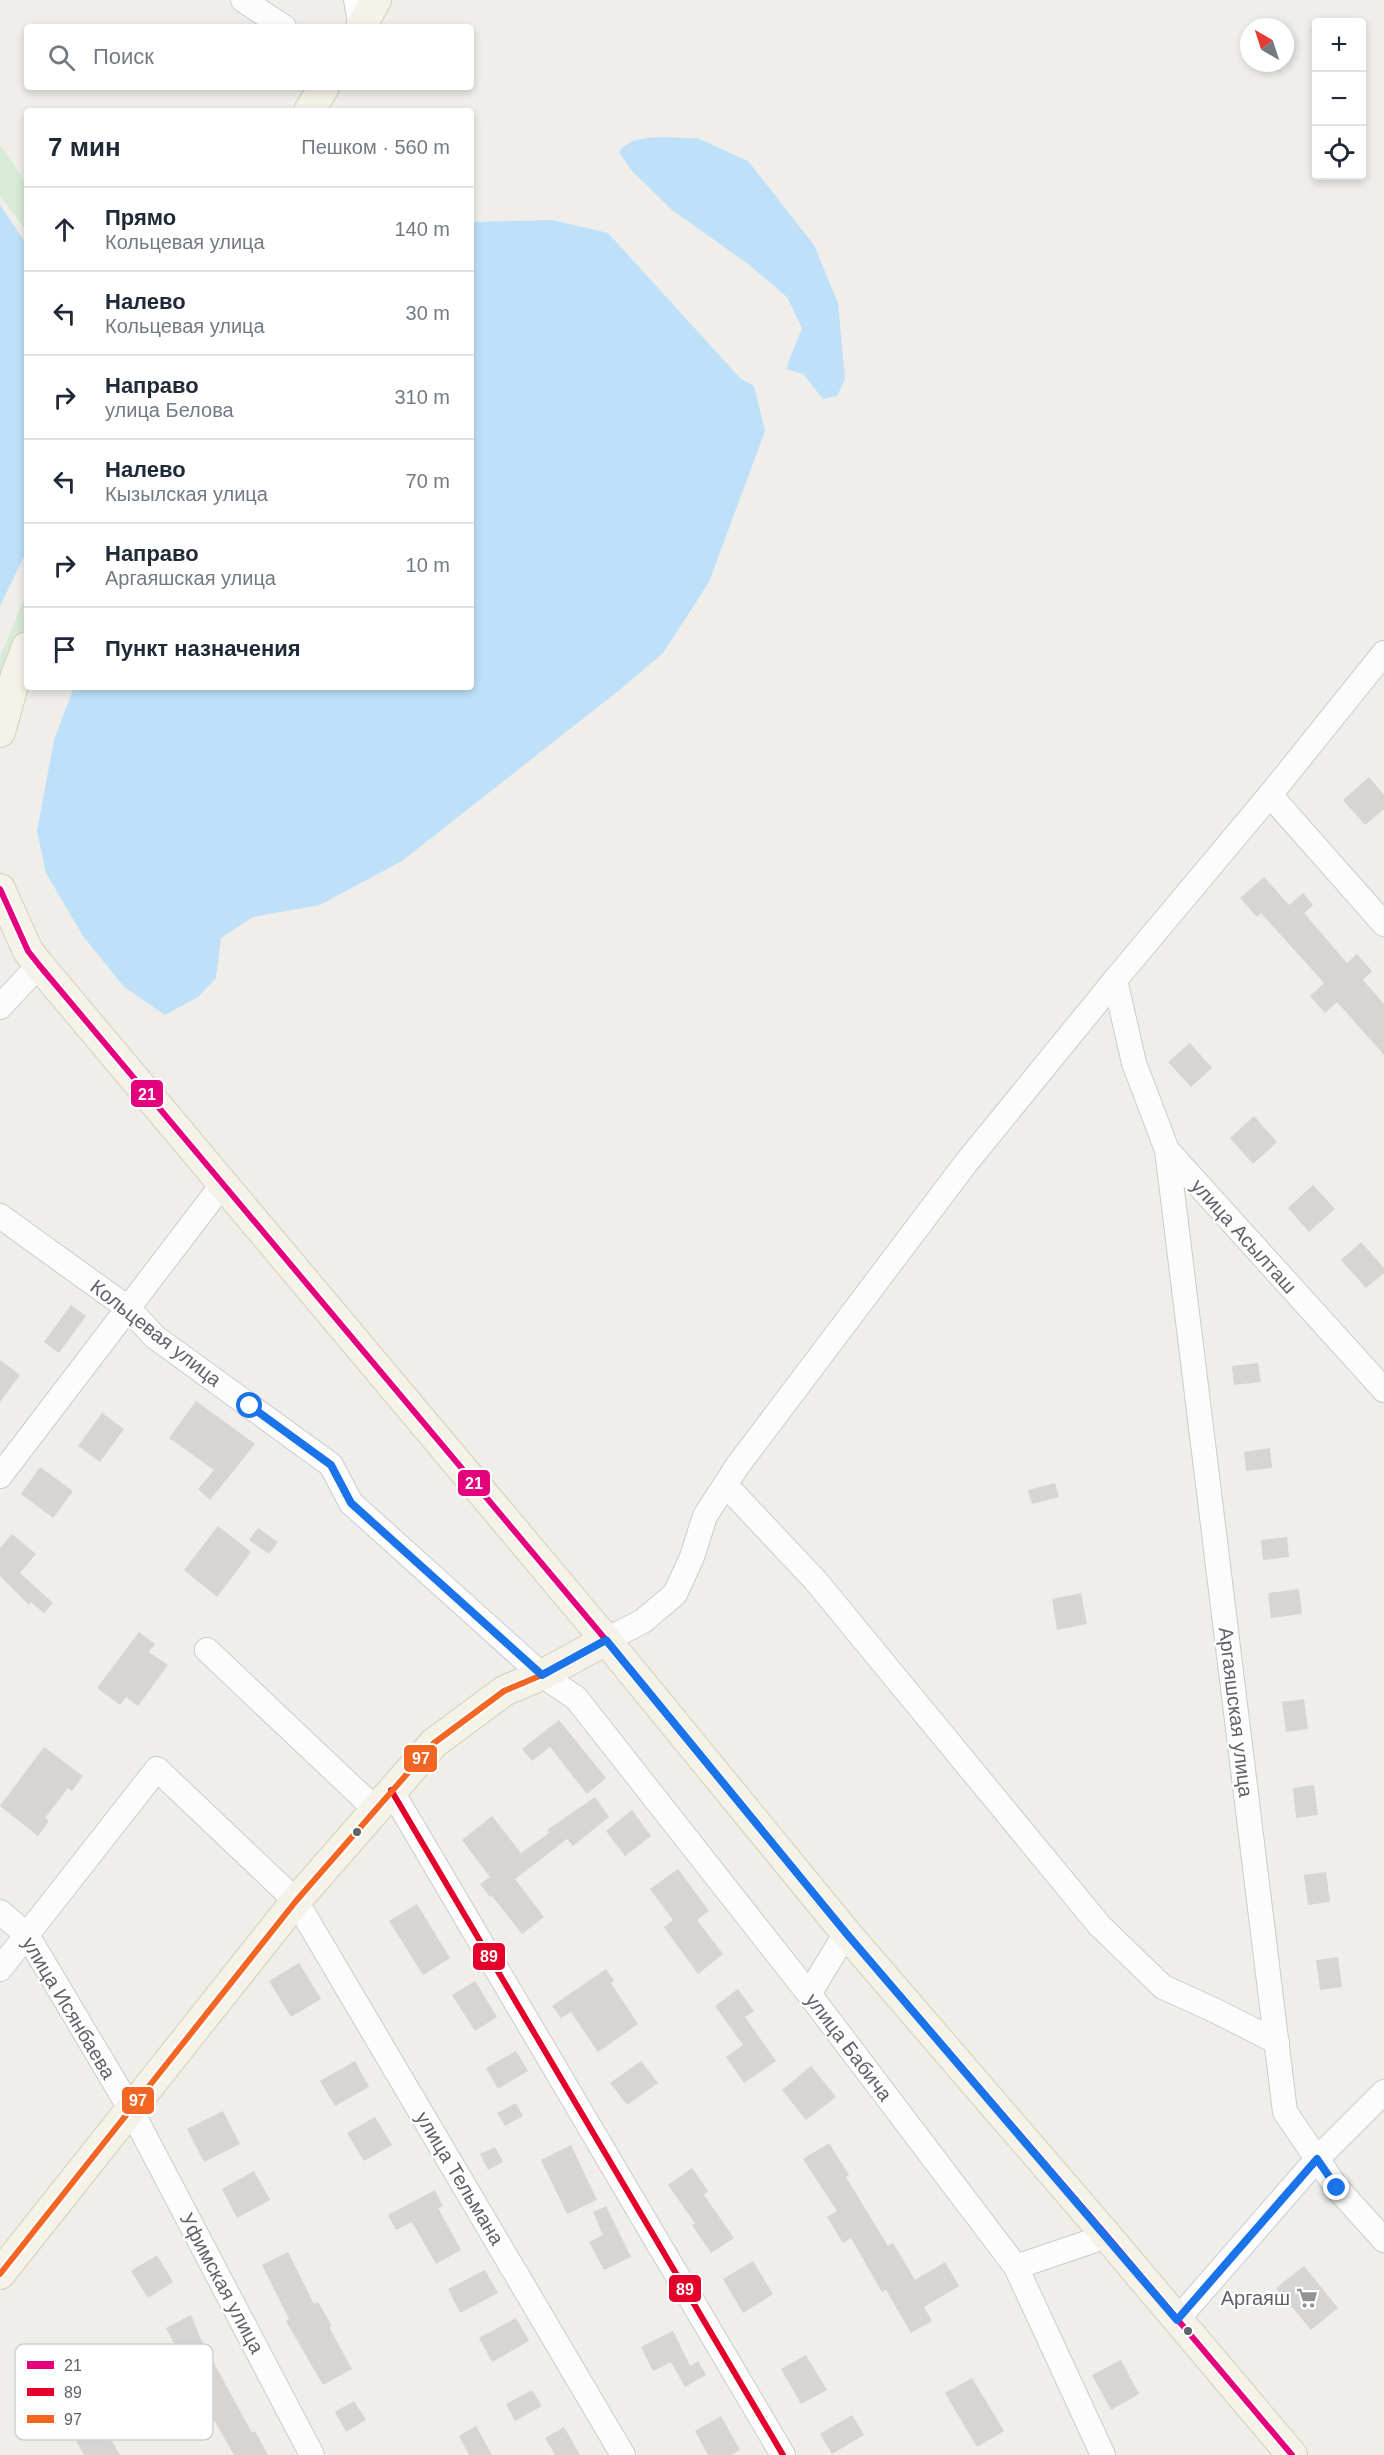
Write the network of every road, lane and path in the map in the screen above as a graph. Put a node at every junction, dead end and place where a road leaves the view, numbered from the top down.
1 (243, 0) edge
2 (356, 0) edge
3 (376, 0) edge
4 (279, 24) edge
5 (360, 24) edge
6 (363, 24) edge
7 (322, 90) edge
8 (311, 108) edge
9 (1384, 653) edge
10 (24, 655) edge
11 (0, 732) edge
12 (1270, 795) junction
13 (0, 889) edge
14 (1384, 924) edge
15 (39, 965) junction
16 (1114, 980) junction
17 (0, 1007) edge
18 (1167, 1150) junction
19 (222, 1185) junction
20 (0, 1216) edge
21 (129, 1309) junction
22 (1384, 1390) edge
23 (0, 1476) edge
24 (724, 1487) junction
25 (606, 1640) junction
26 (207, 1650) dead end
27 (542, 1675) junction
28 (383, 1800) junction
29 (296, 1901) junction
30 (0, 1912) edge
31 (846, 1933) junction
32 (27, 1935) junction
33 (0, 1969) edge
34 (809, 1994) junction
35 (1277, 2042) junction
36 (1384, 2092) edge
37 (131, 2110) junction
38 (1317, 2159) junction
39 (1107, 2236) junction
40 (1384, 2240) edge
41 (1016, 2267) junction
42 (0, 2274) edge
43 (1177, 2320) junction
44 (312, 2455) edge
45 (623, 2455) edge
46 (783, 2455) edge
47 (1103, 2455) edge
48 (1292, 2455) edge

1 - 4 street
2 - 5 street
3 - 6 main road
7 - 8 main road
9 - 12 street
10 - 11 main road
12 - 14 street
12 - 16 street
13 - 15 main road
15 - 17 street
15 - 19 main road
16 - 18 street, улица Асылташ
16 - 24 street
18 - 22 street, улица Асылташ
18 - 35 street, Аргаяшская улица
19 - 21 street
19 - 25 main road
20 - 21 street, Кольцевая улица
21 - 23 street
21 - 27 street, Кольцевая улица
24 - 25 street
24 - 35 street
25 - 27 main road
25 - 31 main road
26 - 28 street
27 - 28 main road
27 - 34 street, улица Бабича
28 - 29 main road
28 - 46 street
29 - 32 street, улица Тельмана
29 - 37 main road
29 - 45 street, улица Тельмана
30 - 32 street, улица Исянбаева
31 - 34 street
31 - 39 main road
32 - 33 street
32 - 37 street, улица Исянбаева
34 - 41 street, улица Бабича
35 - 38 street, Аргаяшская улица
36 - 38 street
37 - 42 main road
37 - 44 street, Уфимская улица
38 - 40 street, Аргаяшская улица
38 - 43 street
39 - 41 street
39 - 43 main road
41 - 47 street, улица Бабича
43 - 48 main road

